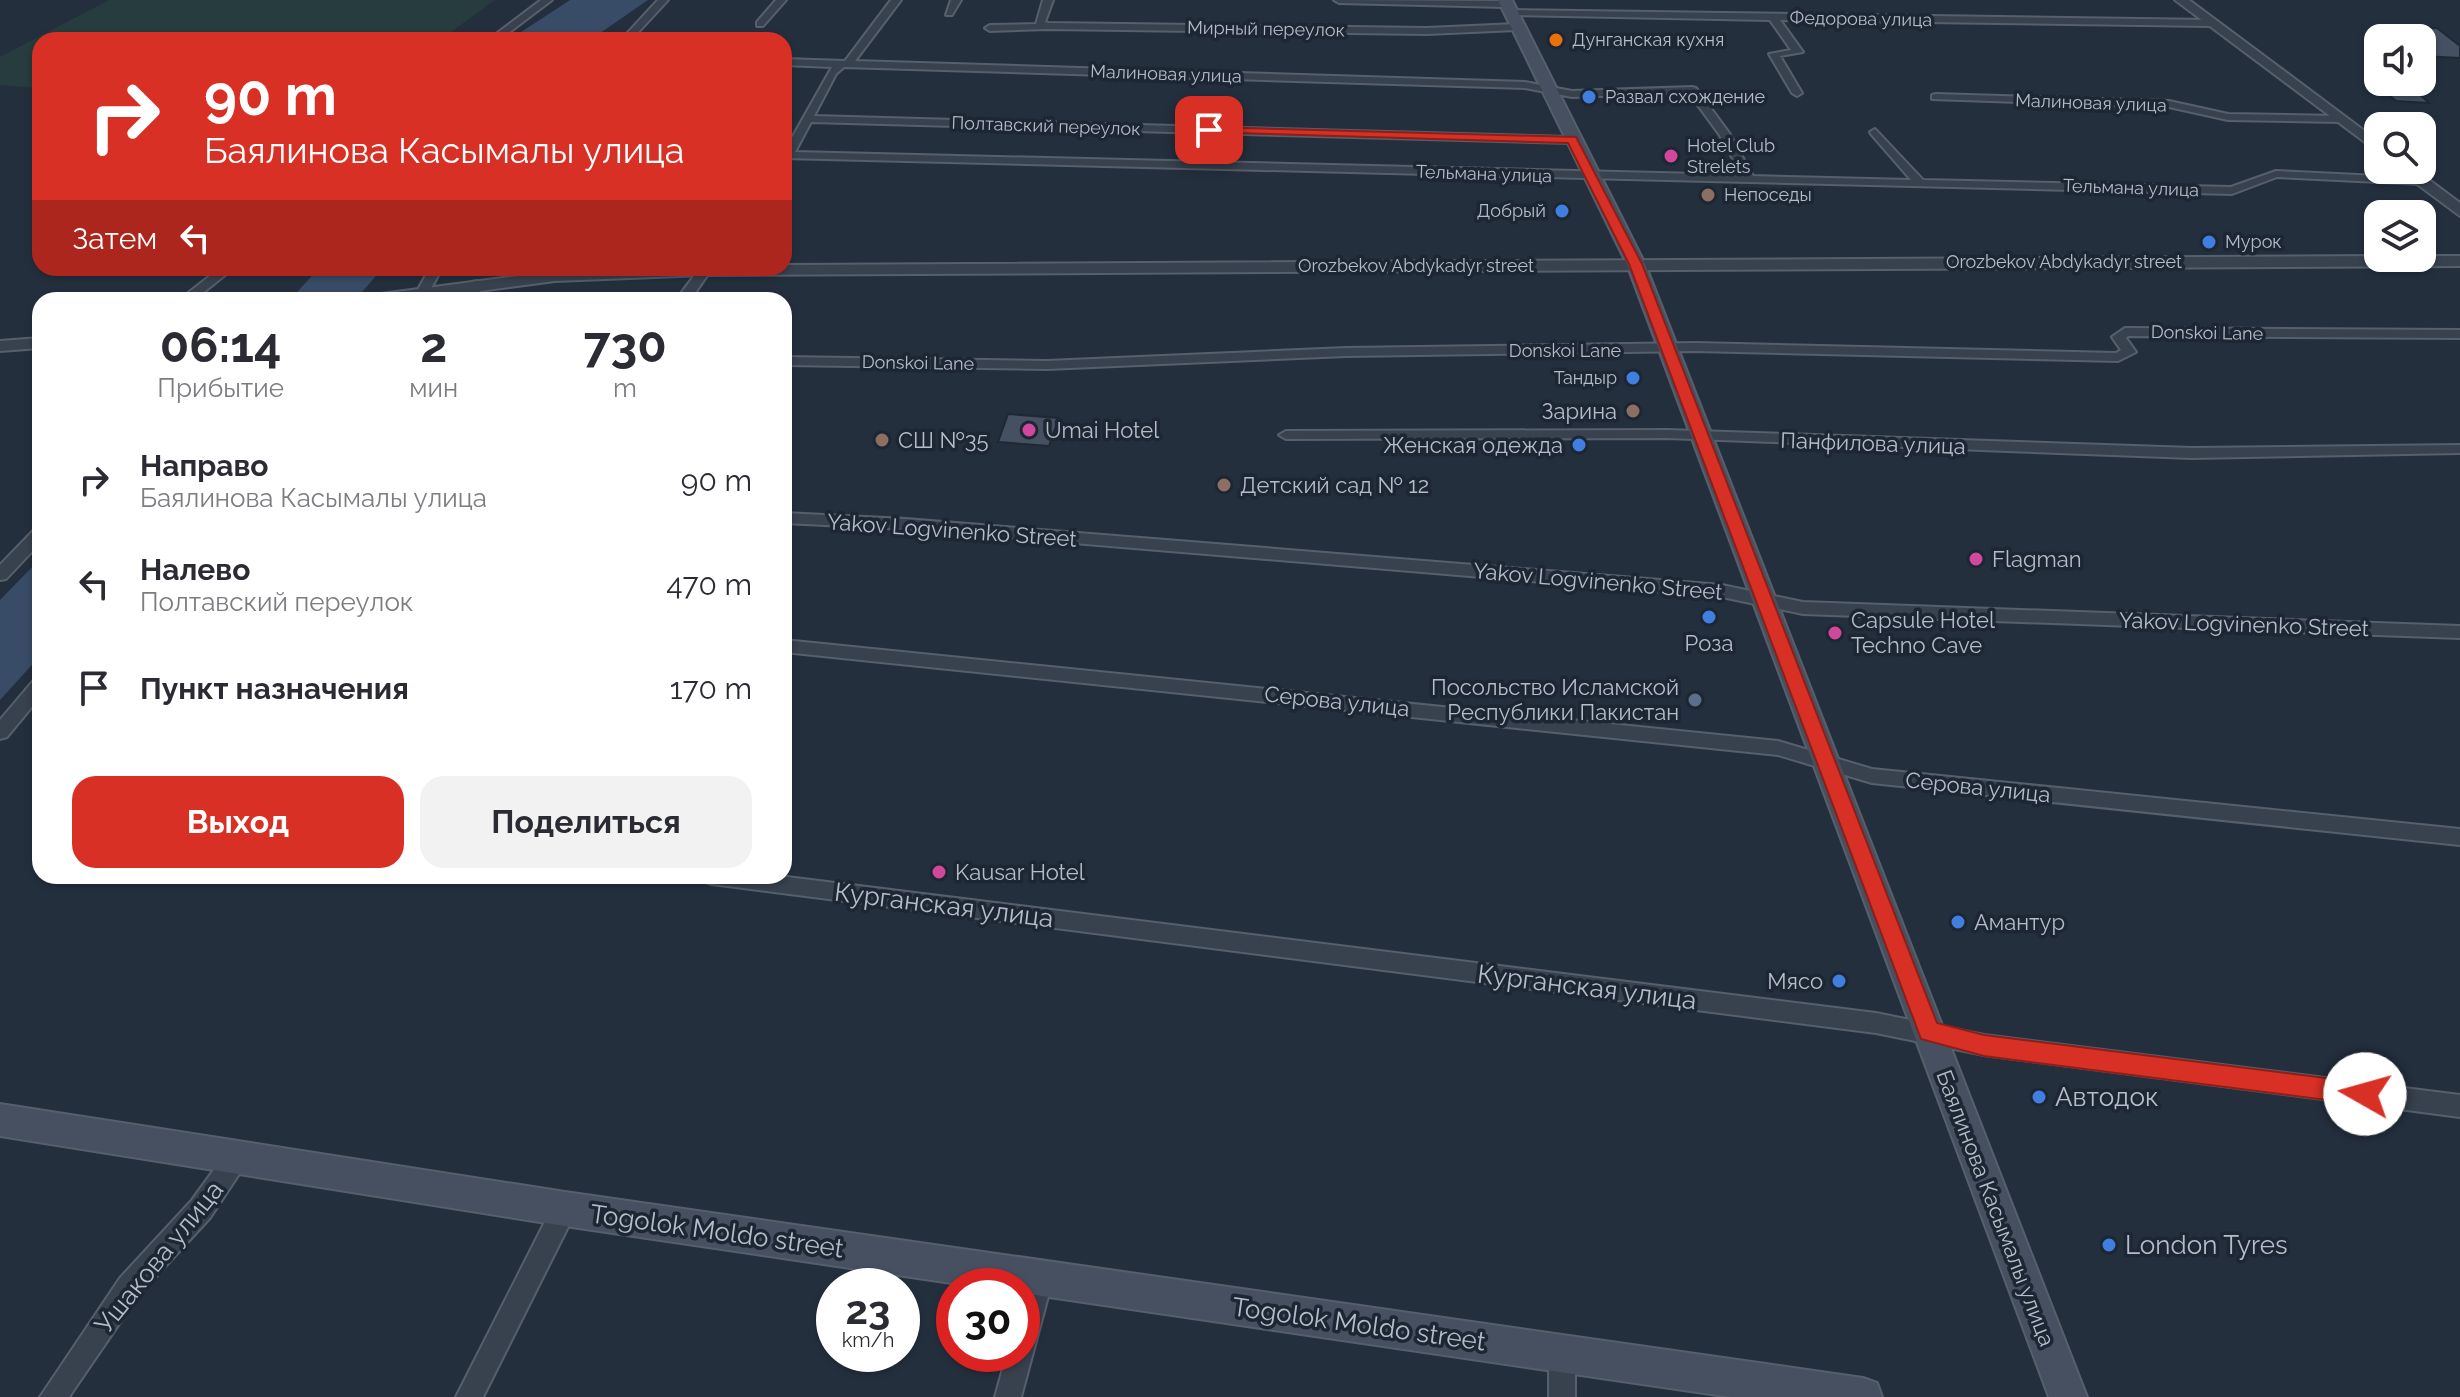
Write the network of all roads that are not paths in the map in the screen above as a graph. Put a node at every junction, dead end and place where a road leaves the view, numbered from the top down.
1 (547, 0) edge
2 (663, 0) edge
3 (781, 0) edge
4 (896, 0) edge
5 (956, 0) edge
6 (1048, 0) edge
7 (1339, 0) edge
8 (1715, 0) edge
9 (2181, 0) edge
10 (1509, 11) edge
11 (949, 13) dead end
12 (1724, 17) junction
13 (1774, 18) junction
14 (2212, 23) junction
15 (760, 24) dead end
16 (1048, 26) junction
17 (990, 28) dead end
18 (504, 32) edge
19 (633, 32) edge
20 (792, 62) edge
21 (846, 63) junction
22 (1547, 89) junction
23 (1797, 93) dead end
24 (1936, 97) dead end
25 (808, 119) junction
26 (2340, 119) junction
27 (1875, 132) dead end
28 (2364, 137) edge
29 (1572, 140) junction
30 (792, 145) edge
31 (792, 155) edge
32 (1590, 178) junction
33 (2364, 178) edge
34 (1750, 180) junction
35 (1918, 181) junction
36 (2424, 184) edge
37 (2460, 211) edge
38 (2458, 263) edge
39 (1636, 264) junction
40 (792, 269) edge
41 (218, 276) edge
42 (555, 276) edge
43 (196, 292) edge
44 (478, 292) edge
45 (2460, 334) edge
46 (32, 344) edge
47 (0, 346) edge
48 (1668, 348) junction
49 (792, 361) edge
50 (1286, 435) dead end
51 (1702, 438) junction
52 (2460, 449) edge
53 (792, 518) edge
54 (32, 540) edge
55 (7, 560) edge
56 (0, 575) edge
57 (1763, 599) junction
58 (2460, 632) edge
59 (792, 647) edge
60 (32, 694) edge
61 (0, 732) edge
62 (1826, 764) junction
63 (2460, 837) edge
64 (774, 884) edge
65 (1929, 1032) junction
66 (2460, 1106) edge
67 (0, 1120) edge
68 (237, 1157) junction
69 (565, 1209) junction
70 (971, 1268) edge
71 (1040, 1278) edge
72 (1562, 1353) junction
73 (1015, 1372) edge
74 (1844, 1396) edge
75 (53, 1397) edge
76 (469, 1397) edge
77 (1008, 1397) edge
78 (1562, 1397) edge
79 (2068, 1397) edge

1 - 18 street
2 - 19 street
3 - 15 street
4 - 21 street
5 - 11 street
6 - 16 street
7 - 10 street, Федорова улица
8 - 12 street
9 - 14 street
10 - 12 street, Федорова улица
10 - 16 street, Мирный переулок
10 - 22 main road, Баялинова Касымалы улица
12 - 13 street, Федорова улица
13 - 14 street, Федорова улица
13 - 23 street
14 - 26 street
16 - 17 street, Мирный переулок
20 - 21 street, Малиновая улица
21 - 22 street, Малиновая улица
21 - 25 street
22 - 29 main road, Баялинова Касымалы улица
22 - 34 street, Малиновая улица
24 - 26 street, Малиновая улица
25 - 29 street, Полтавский переулок
25 - 30 street
26 - 28 street
27 - 35 street
29 - 32 main road, Баялинова Касымалы улица
31 - 32 street, Тельмана улица
32 - 34 street, Тельмана улица
32 - 39 main road, Баялинова Касымалы улица
33 - 35 street, Тельмана улица
34 - 35 street, Тельмана улица
36 - 37 street
38 - 39 street, Orozbekov Abdykadyr street
39 - 40 street, Orozbekov Abdykadyr street
39 - 48 main road, Баялинова Касымалы улица
41 - 43 street
42 - 44 street, Orozbekov Abdykadyr street
45 - 48 street, Donskoi Lane
46 - 47 street
48 - 49 street, Donskoi Lane
48 - 51 main road, Баялинова Касымалы улица
50 - 51 street, Панфилова улица
51 - 52 street, Панфилова улица
51 - 57 main road, Баялинова Касымалы улица
53 - 57 street, Yakov Logvinenko Street
54 - 55 street
55 - 56 street
57 - 58 street, Yakov Logvinenko Street
57 - 62 main road, Баялинова Касымалы улица
59 - 62 street, Серова улица
60 - 61 street
62 - 63 street, Серова улица
62 - 65 main road, Баялинова Касымалы улица
64 - 65 street, Курганская улица
65 - 66 street, Курганская улица
65 - 79 main road, Баялинова Касымалы улица
67 - 68 main road, Togolok Moldo street
68 - 69 main road, Togolok Moldo street
68 - 75 street, Ушакова улица
69 - 70 main road, Togolok Moldo street
69 - 76 street
71 - 72 main road, Togolok Moldo street
72 - 74 main road, Togolok Moldo street
72 - 78 street
73 - 77 street

